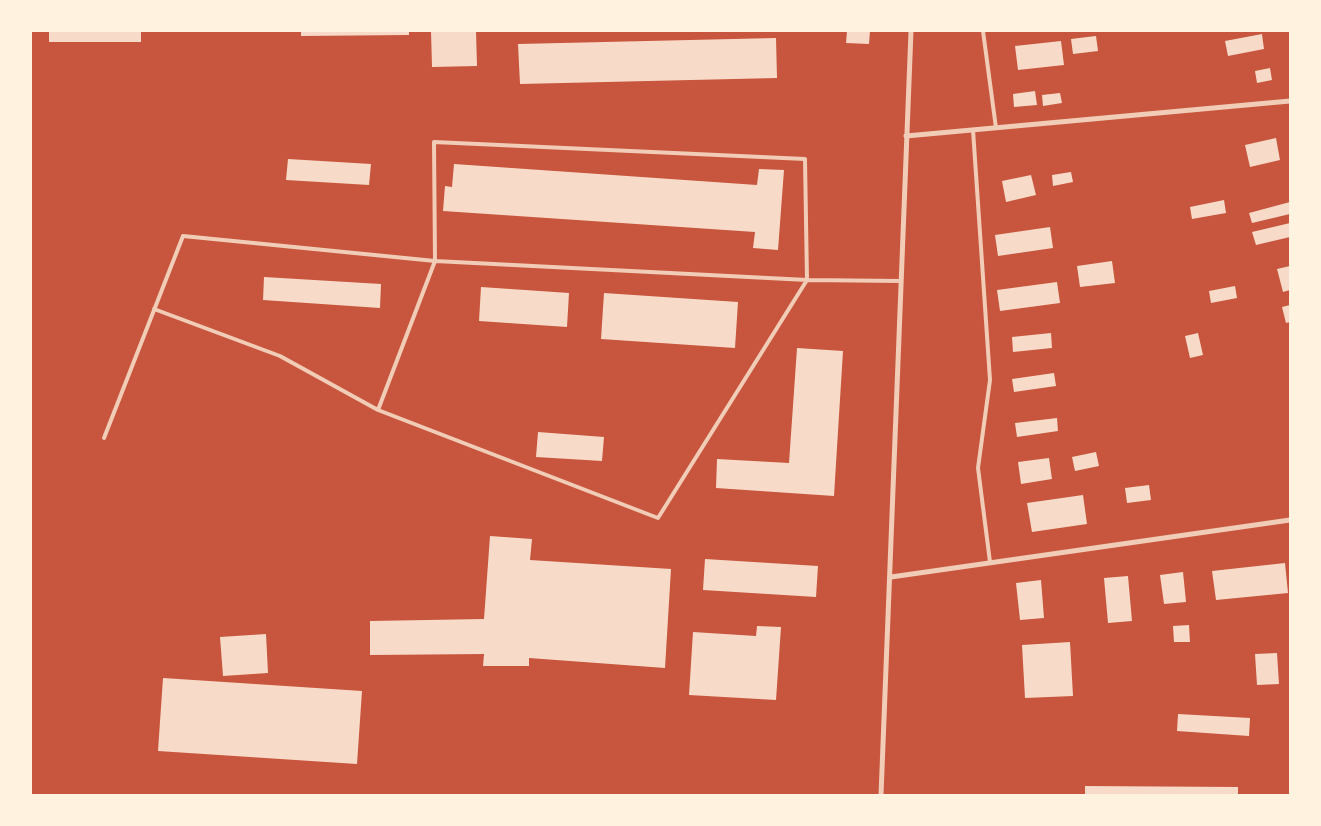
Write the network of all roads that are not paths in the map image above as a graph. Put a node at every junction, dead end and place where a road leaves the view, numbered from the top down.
1 (911, 31) edge
2 (983, 31) edge
3 (1290, 101) edge
4 (996, 128) junction
5 (973, 130) junction
6 (906, 136) junction
7 (435, 261) junction
8 (808, 280) junction
9 (901, 281) junction
10 (154, 309) junction
11 (378, 410) junction
12 (104, 438) dead end
13 (1290, 520) edge
14 (990, 562) junction
15 (890, 577) junction
16 (881, 795) edge

1 - 6 street
2 - 4 lane
3 - 4 street
4 - 5 street
5 - 6 street
5 - 14 lane
6 - 9 street
7 - 8 lane
7 - 8 lane
7 - 10 lane
7 - 11 lane
8 - 9 lane
8 - 11 lane
9 - 15 street
10 - 11 lane
10 - 12 lane
13 - 14 street
14 - 15 street
15 - 16 street

